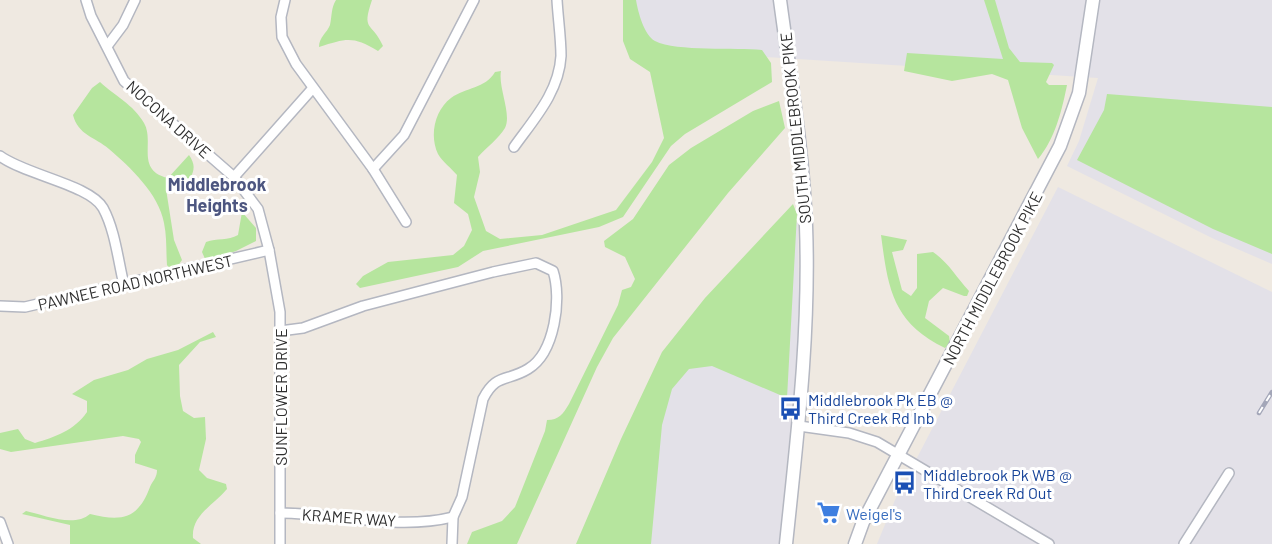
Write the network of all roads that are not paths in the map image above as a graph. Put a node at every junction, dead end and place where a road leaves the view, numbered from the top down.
1 (86, 0) edge
2 (135, 0) edge
3 (285, 0) edge
4 (474, 0) edge
5 (557, 0) edge
6 (780, 0) edge
7 (1093, 0) edge
8 (108, 45) junction
9 (313, 88) junction
10 (514, 147) dead end
11 (0, 156) edge
12 (373, 169) junction
13 (234, 177) junction
14 (406, 222) dead end
15 (269, 250) junction
16 (124, 285) junction
17 (0, 306) edge
18 (280, 331) junction
19 (799, 426) junction
20 (899, 454) junction
21 (1229, 473) dead end
22 (280, 513) junction
23 (453, 517) junction
24 (0, 522) edge
25 (8, 544) edge
26 (280, 544) edge
27 (452, 544) edge
28 (786, 544) edge
29 (855, 544) edge
30 (1049, 544) edge
31 (1184, 544) edge

1 - 8 street, NOCONA DRIVE
2 - 8 street
3 - 9 street
4 - 12 street
5 - 10 street
6 - 19 main road, SOUTH MIDDLEBROOK PIKE
7 - 20 main road, NORTH MIDDLEBROOK PIKE
8 - 13 street, NOCONA DRIVE
9 - 12 street
9 - 13 street
11 - 16 street
12 - 14 street
13 - 15 street, NOCONA DRIVE
15 - 16 street, PAWNEE ROAD NORTHWEST
15 - 18 street, SUNFLOWER DRIVE
16 - 17 street, PAWNEE ROAD NORTHWEST
18 - 22 street, SUNFLOWER DRIVE
18 - 23 street
19 - 20 street
19 - 28 main road, SOUTH MIDDLEBROOK PIKE
20 - 29 main road, NORTH MIDDLEBROOK PIKE
20 - 30 street
21 - 31 street
22 - 23 street, KRAMER WAY
22 - 26 street, SUNFLOWER DRIVE
23 - 27 street
24 - 25 street

